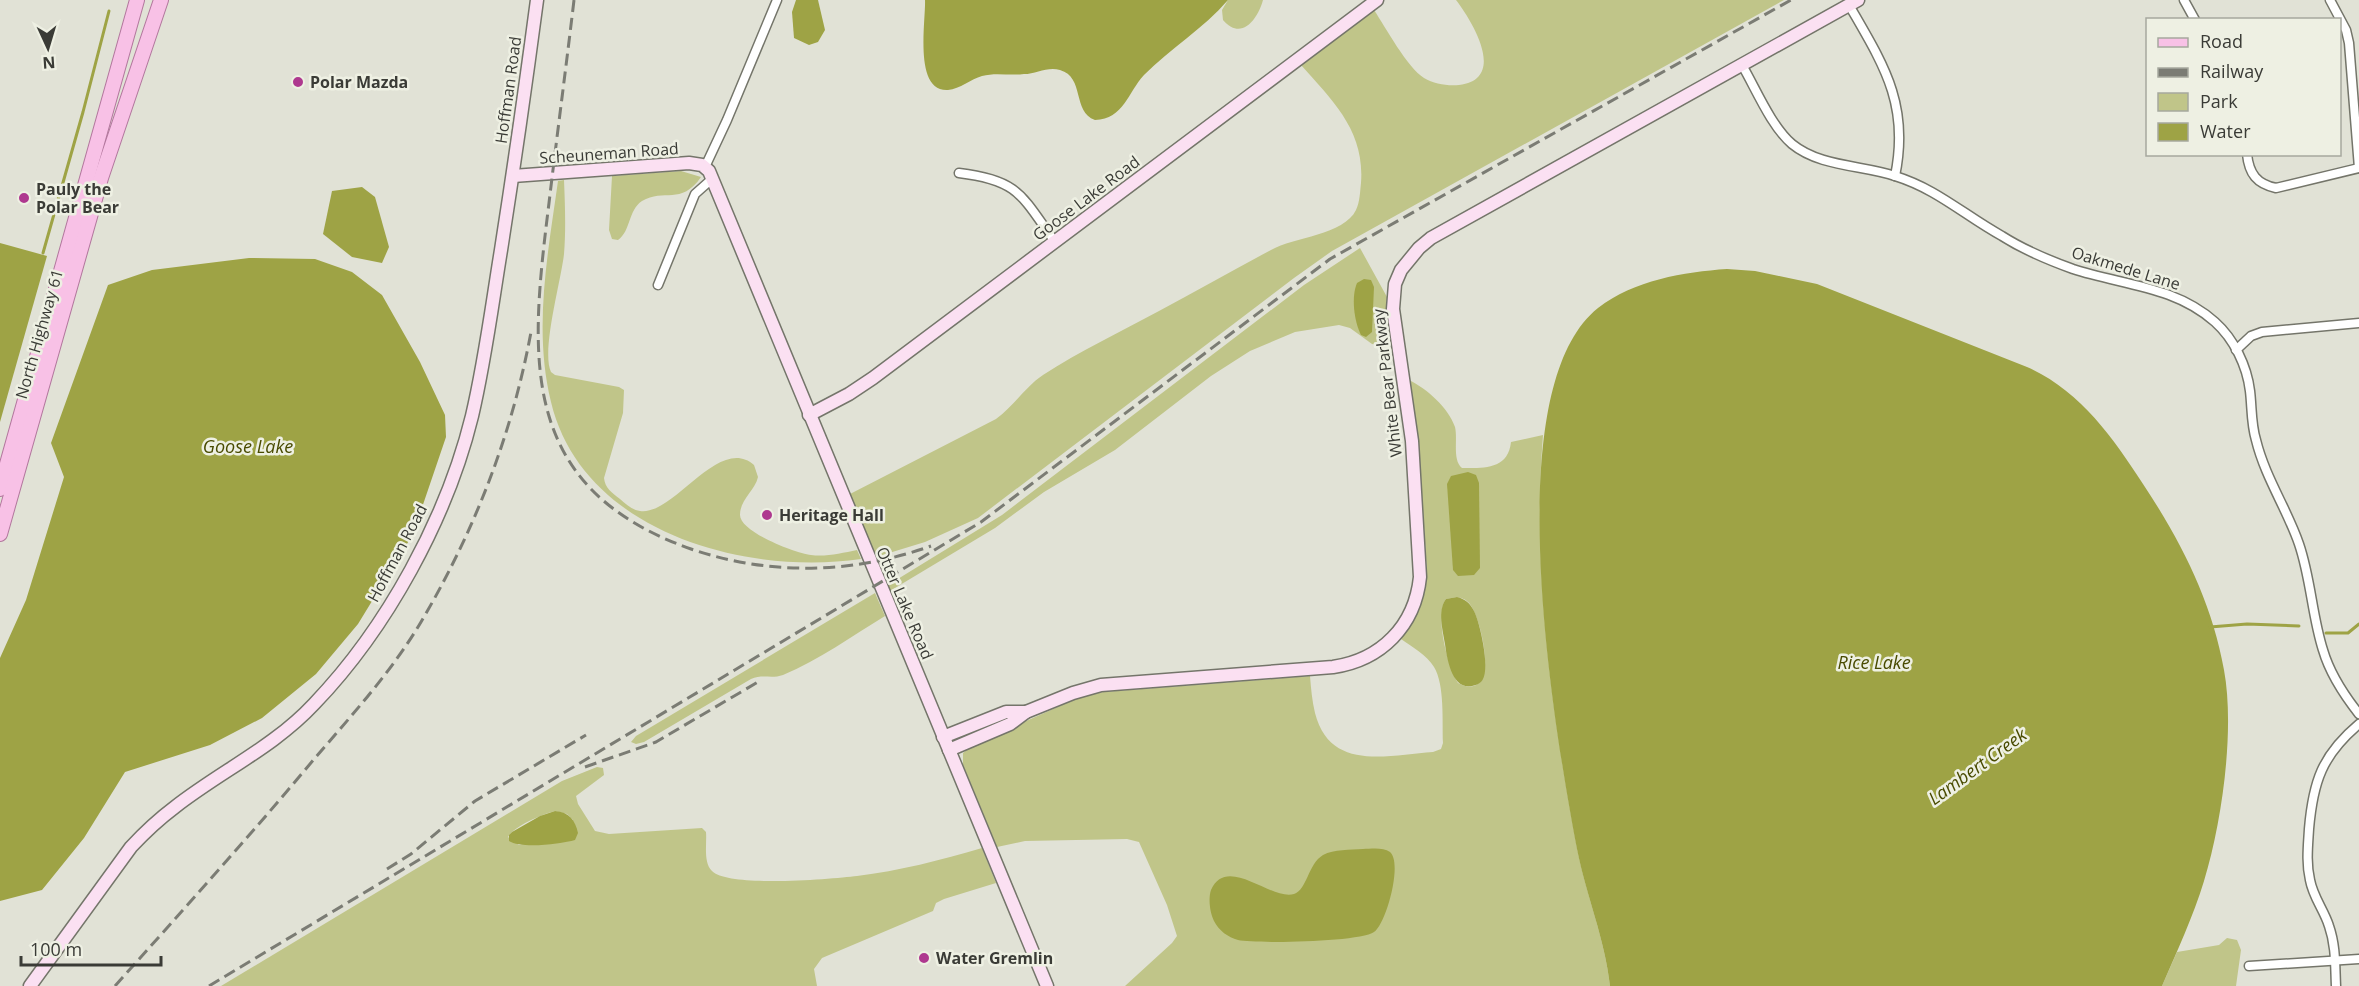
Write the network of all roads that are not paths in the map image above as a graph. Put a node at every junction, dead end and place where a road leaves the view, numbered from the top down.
1 (137, 0) edge
2 (161, 0) edge
3 (537, 0) edge
4 (777, 0) edge
5 (1377, 0) edge
6 (2184, 0) edge
7 (2330, 0) edge
8 (1854, 2) edge
9 (2194, 18) edge
10 (2340, 18) edge
11 (2341, 20) edge
12 (1742, 65) junction
13 (2247, 156) edge
14 (705, 167) junction
15 (2359, 168) edge
16 (959, 173) dead end
17 (513, 176) junction
18 (1895, 176) junction
19 (713, 178) junction
20 (1055, 242) junction
21 (658, 285) dead end
22 (2359, 323) edge
23 (2236, 350) junction
24 (809, 415) junction
25 (0, 489) edge
26 (0, 534) edge
27 (1026, 712) junction
28 (2359, 714) edge
29 (2359, 724) edge
30 (943, 737) junction
31 (949, 750) junction
32 (2359, 959) edge
33 (2335, 960) junction
34 (2249, 966) dead end
35 (30, 986) edge
36 (1047, 986) edge
37 (2336, 986) edge

1 - 25 main road
2 - 26 main road, North Highway 61
3 - 17 street, Hoffman Road
4 - 14 street
5 - 20 street, Goose Lake Road
6 - 9 street
7 - 10 street
8 - 12 street, White Bear Parkway
8 - 18 street
11 - 15 street
12 - 18 street, Oakmede Lane
12 - 27 street, White Bear Parkway
13 - 15 street
14 - 17 street, Scheuneman Road
14 - 19 street, Otter Lake Road
16 - 20 street
17 - 35 street, Hoffman Road
18 - 23 street, Oakmede Lane
19 - 21 street
19 - 24 street, Otter Lake Road
20 - 24 street, Goose Lake Road
22 - 23 street
23 - 28 street, Oakmede Lane
24 - 30 street, Otter Lake Road
27 - 30 street, White Bear Parkway
27 - 31 street, White Bear Parkway
29 - 33 street
30 - 31 street, Otter Lake Road
31 - 36 street, Otter Lake Road
32 - 33 street
33 - 34 street
33 - 37 street

